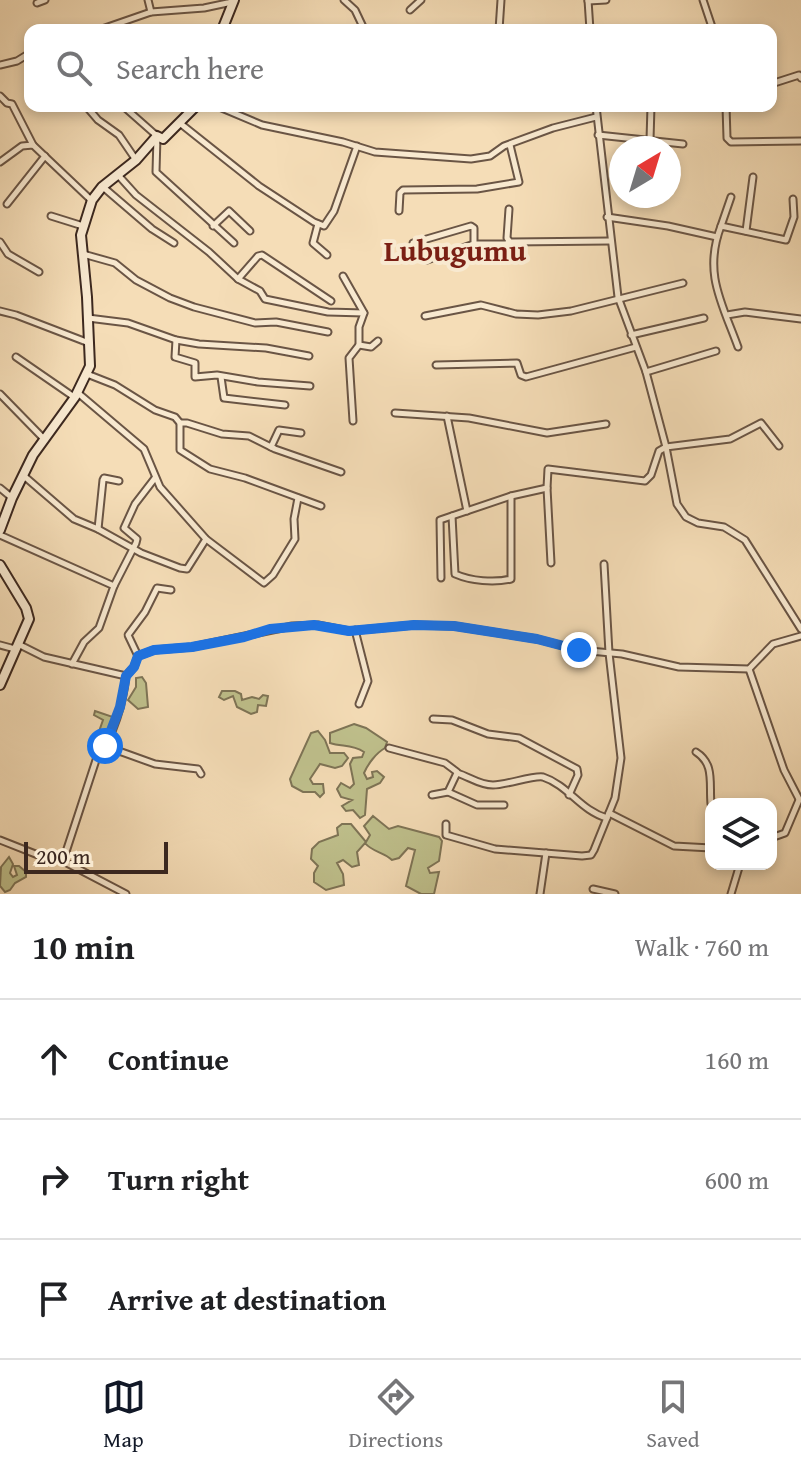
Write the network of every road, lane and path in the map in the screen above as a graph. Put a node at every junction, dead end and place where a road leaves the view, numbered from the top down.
1 (45, 0) edge
2 (148, 0) edge
3 (175, 0) edge
4 (344, 0) edge
5 (421, 0) edge
6 (501, 0) edge
7 (588, 0) edge
8 (606, 0) edge
9 (703, 0) edge
10 (233, 1) edge
11 (37, 3) dead end
12 (177, 10) junction
13 (410, 10) dead end
14 (151, 12) junction
15 (126, 24) edge
16 (226, 24) edge
17 (362, 24) edge
18 (499, 24) edge
19 (590, 24) edge
20 (711, 24) edge
21 (24, 57) edge
22 (0, 65) edge
23 (801, 78) edge
24 (777, 82) edge
25 (0, 96) edge
26 (91, 112) edge
27 (130, 112) edge
28 (191, 112) edge
29 (231, 112) edge
30 (596, 112) edge
31 (651, 112) edge
32 (726, 112) edge
33 (596, 117) junction
34 (181, 124) junction
35 (598, 135) junction
36 (157, 136) junction
37 (609, 136) edge
38 (650, 136) edge
39 (801, 141) edge
40 (33, 145) junction
41 (510, 145) junction
42 (357, 146) junction
43 (45, 156) junction
44 (136, 160) junction
45 (0, 162) edge
46 (117, 174) junction
47 (753, 177) dead end
48 (102, 187) junction
49 (731, 197) dead end
50 (793, 199) dead end
51 (92, 200) junction
52 (7, 204) dead end
53 (509, 209) dead end
54 (399, 211) dead end
55 (51, 216) dead end
56 (607, 217) junction
57 (318, 224) junction
58 (83, 226) junction
59 (213, 226) junction
60 (721, 226) junction
61 (250, 231) dead end
62 (746, 231) junction
63 (717, 237) junction
64 (610, 241) junction
65 (0, 242) edge
66 (509, 242) junction
67 (174, 243) dead end
68 (234, 243) dead end
69 (413, 243) dead end
70 (474, 244) junction
71 (82, 254) junction
72 (327, 255) dead end
73 (427, 260) dead end
74 (39, 272) dead end
75 (343, 276) dead end
76 (238, 279) junction
77 (683, 283) dead end
78 (618, 297) junction
79 (331, 301) dead end
80 (0, 311) edge
81 (364, 313) junction
82 (726, 315) junction
83 (425, 316) dead end
84 (88, 318) junction
85 (704, 318) dead end
86 (801, 319) edge
87 (328, 332) dead end
88 (631, 335) junction
89 (176, 340) junction
90 (378, 341) dead end
91 (90, 344) junction
92 (359, 345) junction
93 (636, 347) junction
94 (738, 347) dead end
95 (716, 351) dead end
96 (309, 356) dead end
97 (16, 357) dead end
98 (436, 365) dead end
99 (646, 372) junction
100 (87, 374) junction
101 (221, 377) junction
102 (310, 386) dead end
103 (0, 394) edge
104 (76, 395) junction
105 (285, 405) dead end
106 (395, 413) dead end
107 (447, 416) junction
108 (353, 421) dead end
109 (180, 423) junction
110 (606, 424) dead end
111 (301, 433) dead end
112 (43, 438) junction
113 (779, 446) dead end
114 (271, 447) junction
115 (666, 447) junction
116 (341, 472) dead end
117 (23, 475) junction
118 (155, 478) junction
119 (119, 481) dead end
120 (0, 488) edge
121 (547, 488) junction
122 (511, 496) junction
123 (12, 498) junction
124 (298, 498) junction
125 (321, 506) dead end
126 (467, 511) junction
127 (452, 516) junction
128 (2, 518) edge
129 (98, 529) junction
130 (0, 532) edge
131 (206, 539) junction
132 (134, 548) junction
133 (551, 563) dead end
134 (604, 564) dead end
135 (1, 570) edge
136 (441, 578) dead end
137 (114, 586) junction
138 (171, 590) dead end
139 (801, 629) edge
140 (355, 630) junction
141 (801, 636) edge
142 (0, 645) edge
143 (17, 646) junction
144 (609, 653) junction
145 (138, 656) junction
146 (72, 664) junction
147 (749, 669) junction
148 (126, 676) junction
149 (0, 685) edge
150 (359, 704) dead end
151 (433, 719) dead end
152 (105, 746) junction
153 (389, 748) dead end
154 (696, 752) dead end
155 (458, 773) junction
156 (201, 774) dead end
157 (448, 792) junction
158 (432, 795) dead end
159 (569, 795) junction
160 (711, 798) edge
161 (800, 798) edge
162 (504, 805) dead end
163 (608, 816) junction
164 (446, 824) dead end
165 (777, 836) edge
166 (0, 840) edge
167 (705, 848) edge
168 (546, 853) junction
169 (63, 861) junction
170 (738, 870) edge
171 (593, 889) dead end
172 (126, 894) edge
173 (540, 894) edge
174 (615, 894) edge
175 (731, 894) edge

1 - 11 street
2 - 14 street
3 - 12 street
4 - 17 street
5 - 13 street
6 - 18 street
7 - 8 street
7 - 19 street
9 - 20 street
10 - 12 street
10 - 16 street
12 - 14 street
14 - 15 street
21 - 22 street
23 - 24 street
25 - 40 street
26 - 44 street
27 - 36 street
28 - 34 street
29 - 42 street
30 - 33 street
31 - 38 street
32 - 39 street
33 - 35 street
33 - 41 street
34 - 36 street
34 - 57 street
35 - 37 street
35 - 56 street
36 - 44 street
36 - 59 street
40 - 43 street
40 - 45 street
41 - 42 street
41 - 54 street
42 - 57 street
43 - 51 street
43 - 52 street
44 - 46 street
46 - 48 street
46 - 76 street
47 - 62 street
48 - 51 street
48 - 67 street
49 - 60 street
50 - 62 street
51 - 58 street
53 - 66 street
55 - 58 street
56 - 63 street
56 - 64 street
57 - 72 street
58 - 71 street
59 - 61 street
59 - 68 street
60 - 62 street
60 - 63 street
63 - 82 street
64 - 66 street
64 - 78 street
65 - 74 street
66 - 70 street
69 - 70 street
70 - 73 street
71 - 84 street
71 - 87 street
75 - 81 street
76 - 79 street
76 - 81 street
77 - 78 street
78 - 83 street
78 - 88 street
80 - 91 street
81 - 92 street
82 - 86 street
82 - 94 street
84 - 89 street
84 - 91 street
85 - 88 street
88 - 93 street
89 - 96 street
89 - 101 street
90 - 92 street
91 - 100 street
92 - 108 street
93 - 98 street
93 - 99 street
95 - 99 street
97 - 104 street
99 - 115 street
100 - 104 street
100 - 109 street
101 - 102 street
101 - 105 street
103 - 112 street
104 - 112 street
104 - 118 street
106 - 107 street
107 - 110 street
107 - 126 street
109 - 114 street
109 - 124 street
111 - 114 street
112 - 117 street
113 - 115 street
114 - 116 street
115 - 121 street
115 - 139 street
117 - 123 street
117 - 129 street
118 - 131 street
118 - 132 street
119 - 129 street
120 - 123 street
121 - 122 street
121 - 133 street
122 - 126 street
122 - 127 street
123 - 128 street
124 - 125 street
124 - 131 street
126 - 127 street
127 - 136 street
128 - 130 street
129 - 132 street
130 - 137 street
131 - 132 street
132 - 137 street
134 - 144 street
135 - 143 street
137 - 146 street
138 - 145 street
140 - 144 street
140 - 145 street
140 - 150 street
141 - 147 street
142 - 143 street
143 - 146 street
143 - 149 street
144 - 147 street
144 - 163 street
145 - 148 street
146 - 148 street
147 - 161 street
148 - 152 street
151 - 159 street
152 - 156 street
152 - 169 street
153 - 155 street
154 - 160 street
155 - 157 street
155 - 159 street
157 - 158 street
157 - 162 street
159 - 163 street
161 - 165 street
163 - 167 street
163 - 168 street
164 - 168 street
166 - 169 street
168 - 173 street
169 - 172 street
170 - 175 street
171 - 174 street

